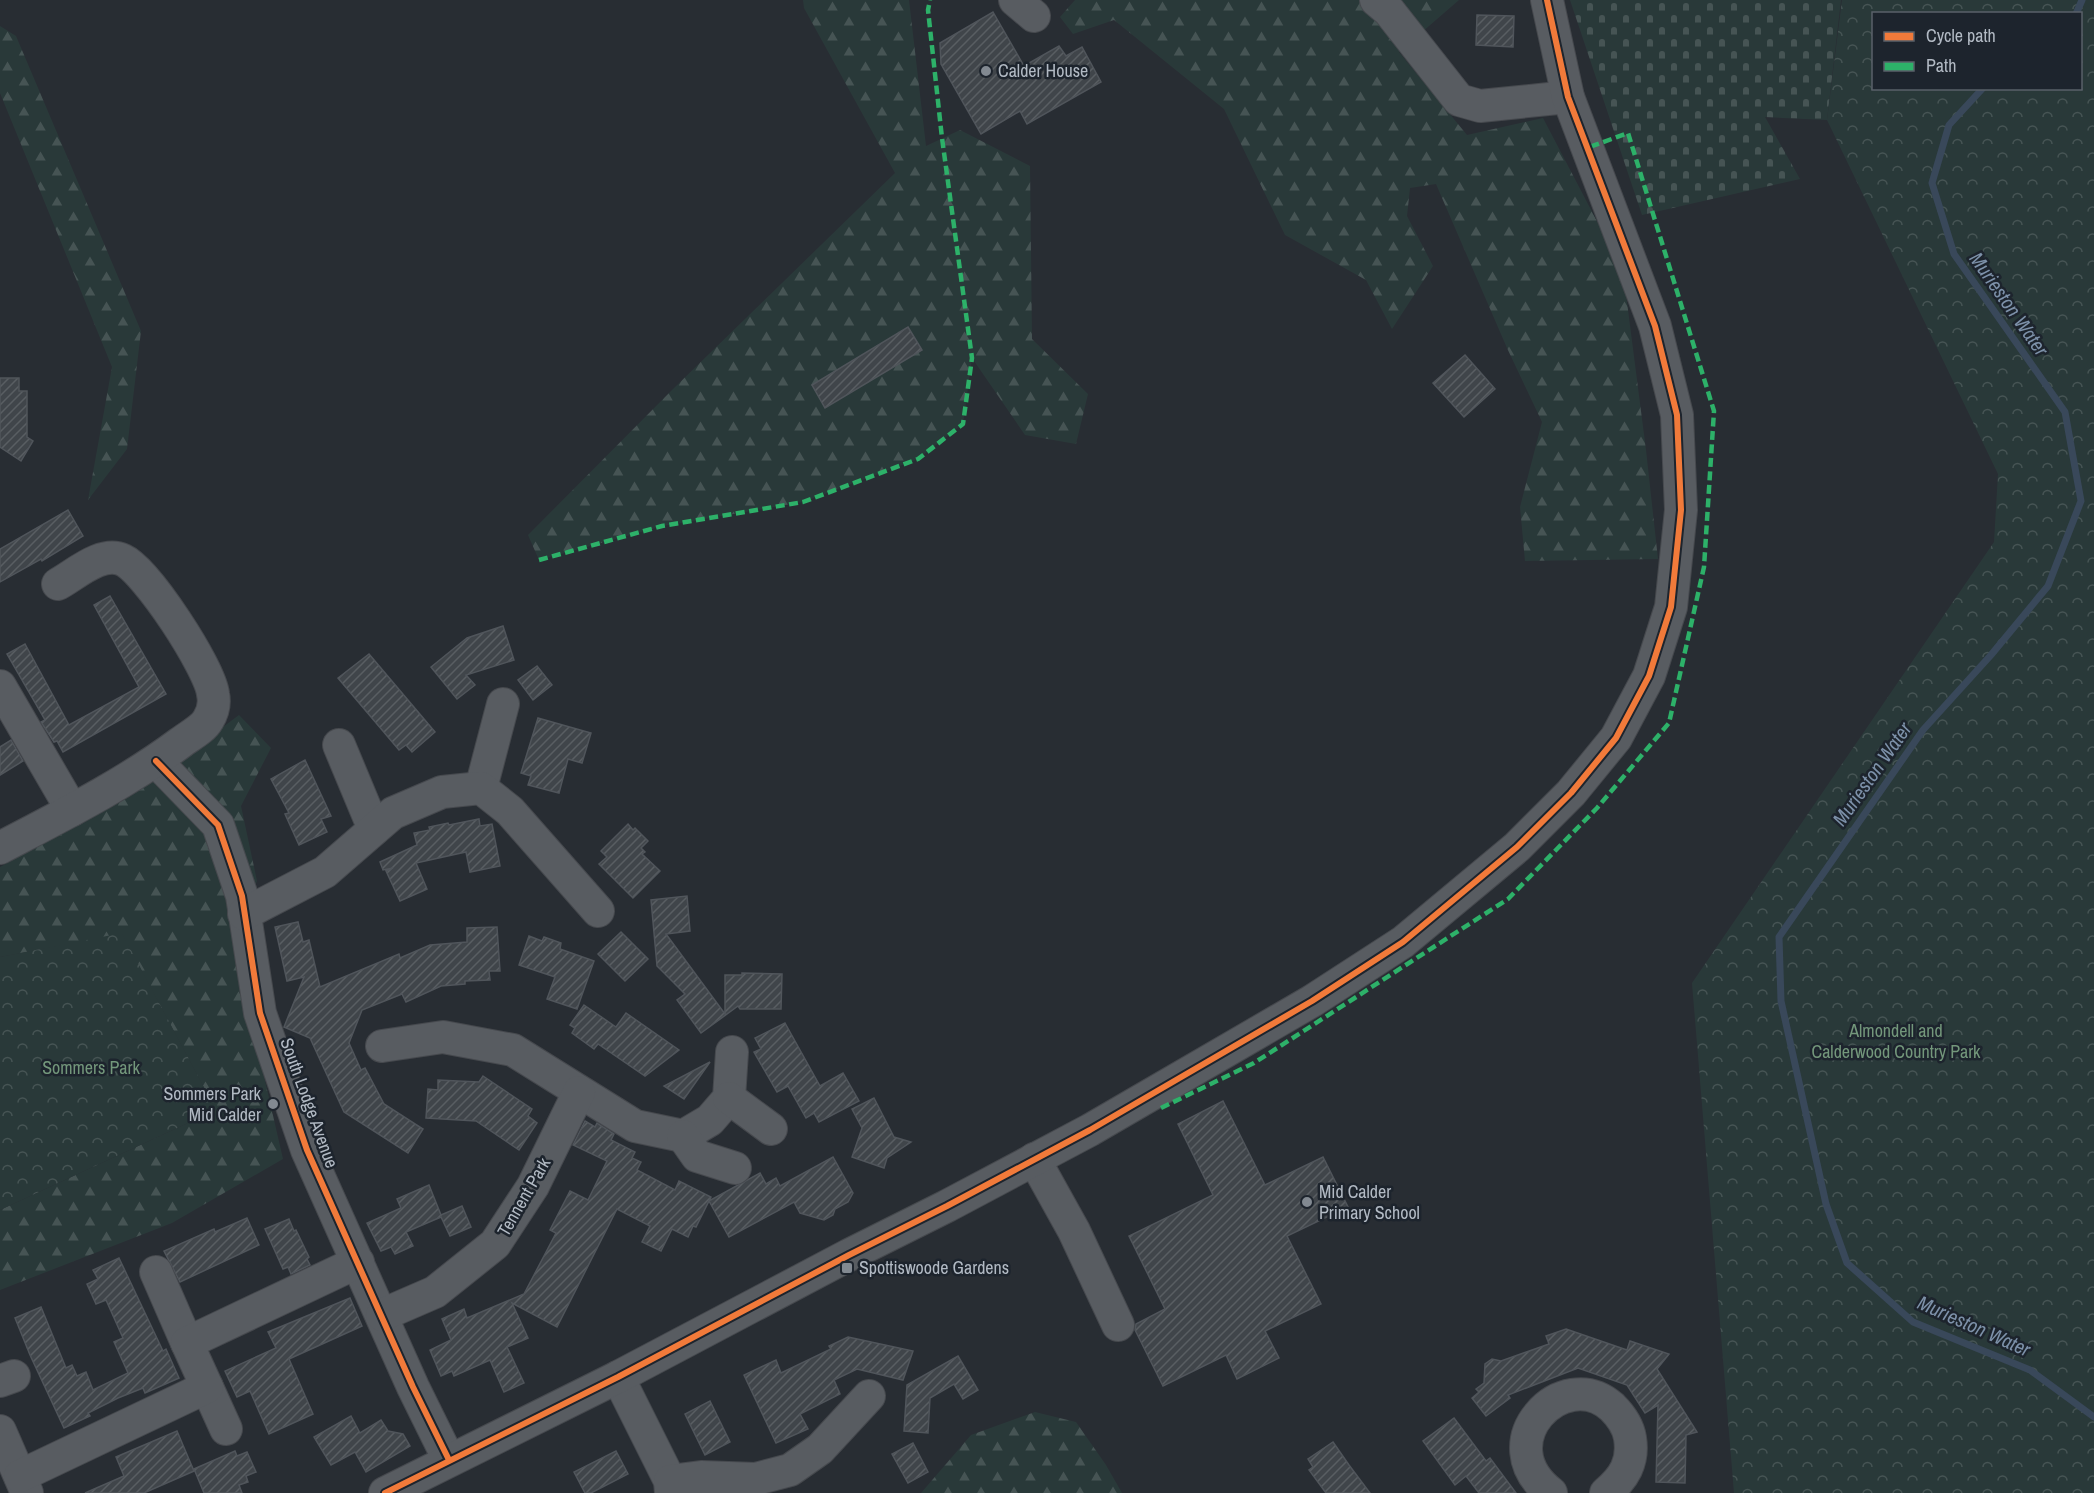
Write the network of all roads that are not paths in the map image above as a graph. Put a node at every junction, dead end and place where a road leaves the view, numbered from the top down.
1 (1376, 0) edge
2 (1547, 0) edge
3 (1568, 97) junction
4 (58, 584) dead end
5 (0, 686) edge
6 (503, 704) dead end
7 (339, 745) dead end
8 (156, 761) junction
9 (481, 788) junction
10 (72, 810) junction
11 (374, 829) junction
12 (0, 848) edge
13 (598, 911) dead end
14 (244, 914) junction
15 (382, 1046) dead end
16 (732, 1052) dead end
17 (579, 1092) junction
18 (729, 1098) junction
19 (771, 1129) dead end
20 (683, 1136) junction
21 (1034, 1159) junction
22 (735, 1168) dead end
23 (358, 1262) junction
24 (156, 1272) dead end
25 (382, 1315) junction
26 (1118, 1325) dead end
27 (188, 1343) junction
28 (618, 1377) junction
29 (207, 1387) junction
30 (869, 1396) dead end
31 (226, 1429) dead end
32 (0, 1431) edge
33 (449, 1460) junction
34 (23, 1484) edge
35 (670, 1487) edge
36 (386, 1493) edge
37 (1551, 1493) edge
38 (1606, 1493) edge

1 - 3 street
2 - 3 street
3 - 21 street
4 - 8 street
5 - 10 street
6 - 9 street
7 - 11 street
8 - 10 street
8 - 14 street, South Lodge Avenue
9 - 11 street
9 - 13 street
10 - 12 street
11 - 14 street
14 - 23 street, South Lodge Avenue
15 - 17 street
16 - 18 street
17 - 20 street
17 - 25 street, Tennent Park
18 - 19 street
18 - 20 street
20 - 22 street
21 - 26 street
21 - 28 street
23 - 25 street, South Lodge Avenue
23 - 27 street
24 - 27 street
25 - 33 street, South Lodge Avenue
27 - 29 street
28 - 33 street
28 - 35 street
29 - 31 street
29 - 34 street
30 - 35 street
32 - 34 street
33 - 36 street
37 - 38 street

